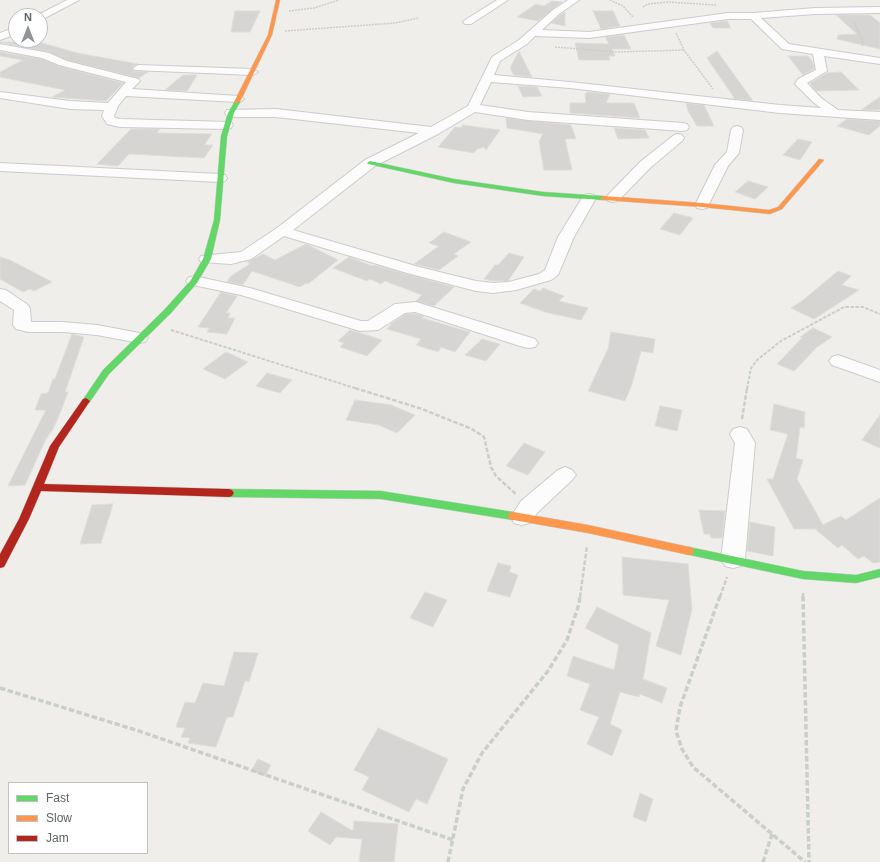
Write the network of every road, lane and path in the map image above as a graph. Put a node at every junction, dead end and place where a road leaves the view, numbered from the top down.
1 (74, 0) edge
2 (278, 0) edge
3 (339, 0) edge
4 (503, 0) edge
5 (574, 0) edge
6 (610, 0) edge
7 (832, 0) edge
8 (686, 1) edge
9 (722, 5) dead end
10 (643, 7) dead end
11 (880, 10) edge
12 (839, 11) junction
13 (274, 12) junction
14 (48, 13) edge
15 (753, 16) junction
16 (419, 18) dead end
17 (468, 22) dead end
18 (672, 24) junction
19 (651, 25) junction
20 (270, 32) junction
21 (534, 32) junction
22 (0, 47) edge
23 (555, 47) dead end
24 (684, 50) junction
25 (818, 53) junction
26 (858, 58) junction
27 (880, 61) edge
28 (138, 68) dead end
29 (253, 72) junction
30 (487, 78) junction
31 (124, 92) junction
32 (0, 95) edge
33 (238, 99) junction
34 (723, 103) junction
35 (112, 106) junction
36 (473, 108) junction
37 (834, 112) junction
38 (231, 113) junction
39 (880, 116) edge
40 (227, 125) junction
41 (434, 130) junction
42 (737, 130) dead end
43 (821, 160) dead end
44 (370, 163) junction
45 (0, 167) edge
46 (220, 178) junction
47 (589, 198) junction
48 (613, 198) junction
49 (702, 205) junction
50 (282, 231) junction
51 (207, 259) junction
52 (194, 281) junction
53 (0, 294) edge
54 (880, 314) edge
55 (153, 325) junction
56 (139, 338) junction
57 (529, 343) dead end
58 (838, 361) dead end
59 (880, 376) edge
60 (740, 434) joint
61 (565, 475) dead end
62 (37, 487) junction
63 (526, 512) junction
64 (588, 529) junction
65 (734, 559) junction
66 (0, 564) edge
67 (880, 573) edge
68 (803, 575) junction
69 (0, 688) edge
70 (772, 834) junction
71 (453, 840) junction
72 (448, 862) edge
73 (764, 862) edge
74 (805, 862) edge
75 (808, 862) edge

1 - 14 street
2 - 13 street
3 - 13 path
4 - 17 street
5 - 21 street
6 - 19 path
7 - 12 street
8 - 9 path
8 - 10 path
11 - 12 street
12 - 15 street
12 - 26 path
13 - 20 street
15 - 18 street
15 - 25 street
16 - 20 path
18 - 19 street
18 - 24 path
19 - 21 street
20 - 29 street
21 - 30 street
22 - 31 street
23 - 24 path
24 - 34 path
25 - 26 street
25 - 37 street
26 - 27 street
28 - 29 street
29 - 33 street
30 - 34 street
30 - 36 street
31 - 33 street
31 - 35 street
32 - 35 street
33 - 38 street
34 - 37 street
35 - 40 street
36 - 41 street
36 - 48 street
37 - 39 street
38 - 40 street
38 - 41 street
40 - 46 street
41 - 44 street
42 - 49 street
43 - 49 street
44 - 47 street
44 - 50 street
45 - 46 street
46 - 51 street
47 - 48 street
47 - 50 street
48 - 49 street
50 - 51 street
51 - 52 street
52 - 55 street
52 - 57 street
53 - 56 street
54 - 60 path
55 - 56 street
55 - 63 path
56 - 62 street
58 - 59 street
60 - 65 street
61 - 63 street
62 - 63 street
62 - 66 street
63 - 64 street
64 - 65 street
64 - 71 path
65 - 68 street
65 - 70 path
67 - 68 street
68 - 75 path
69 - 71 path
70 - 73 path
70 - 74 path
71 - 72 path

